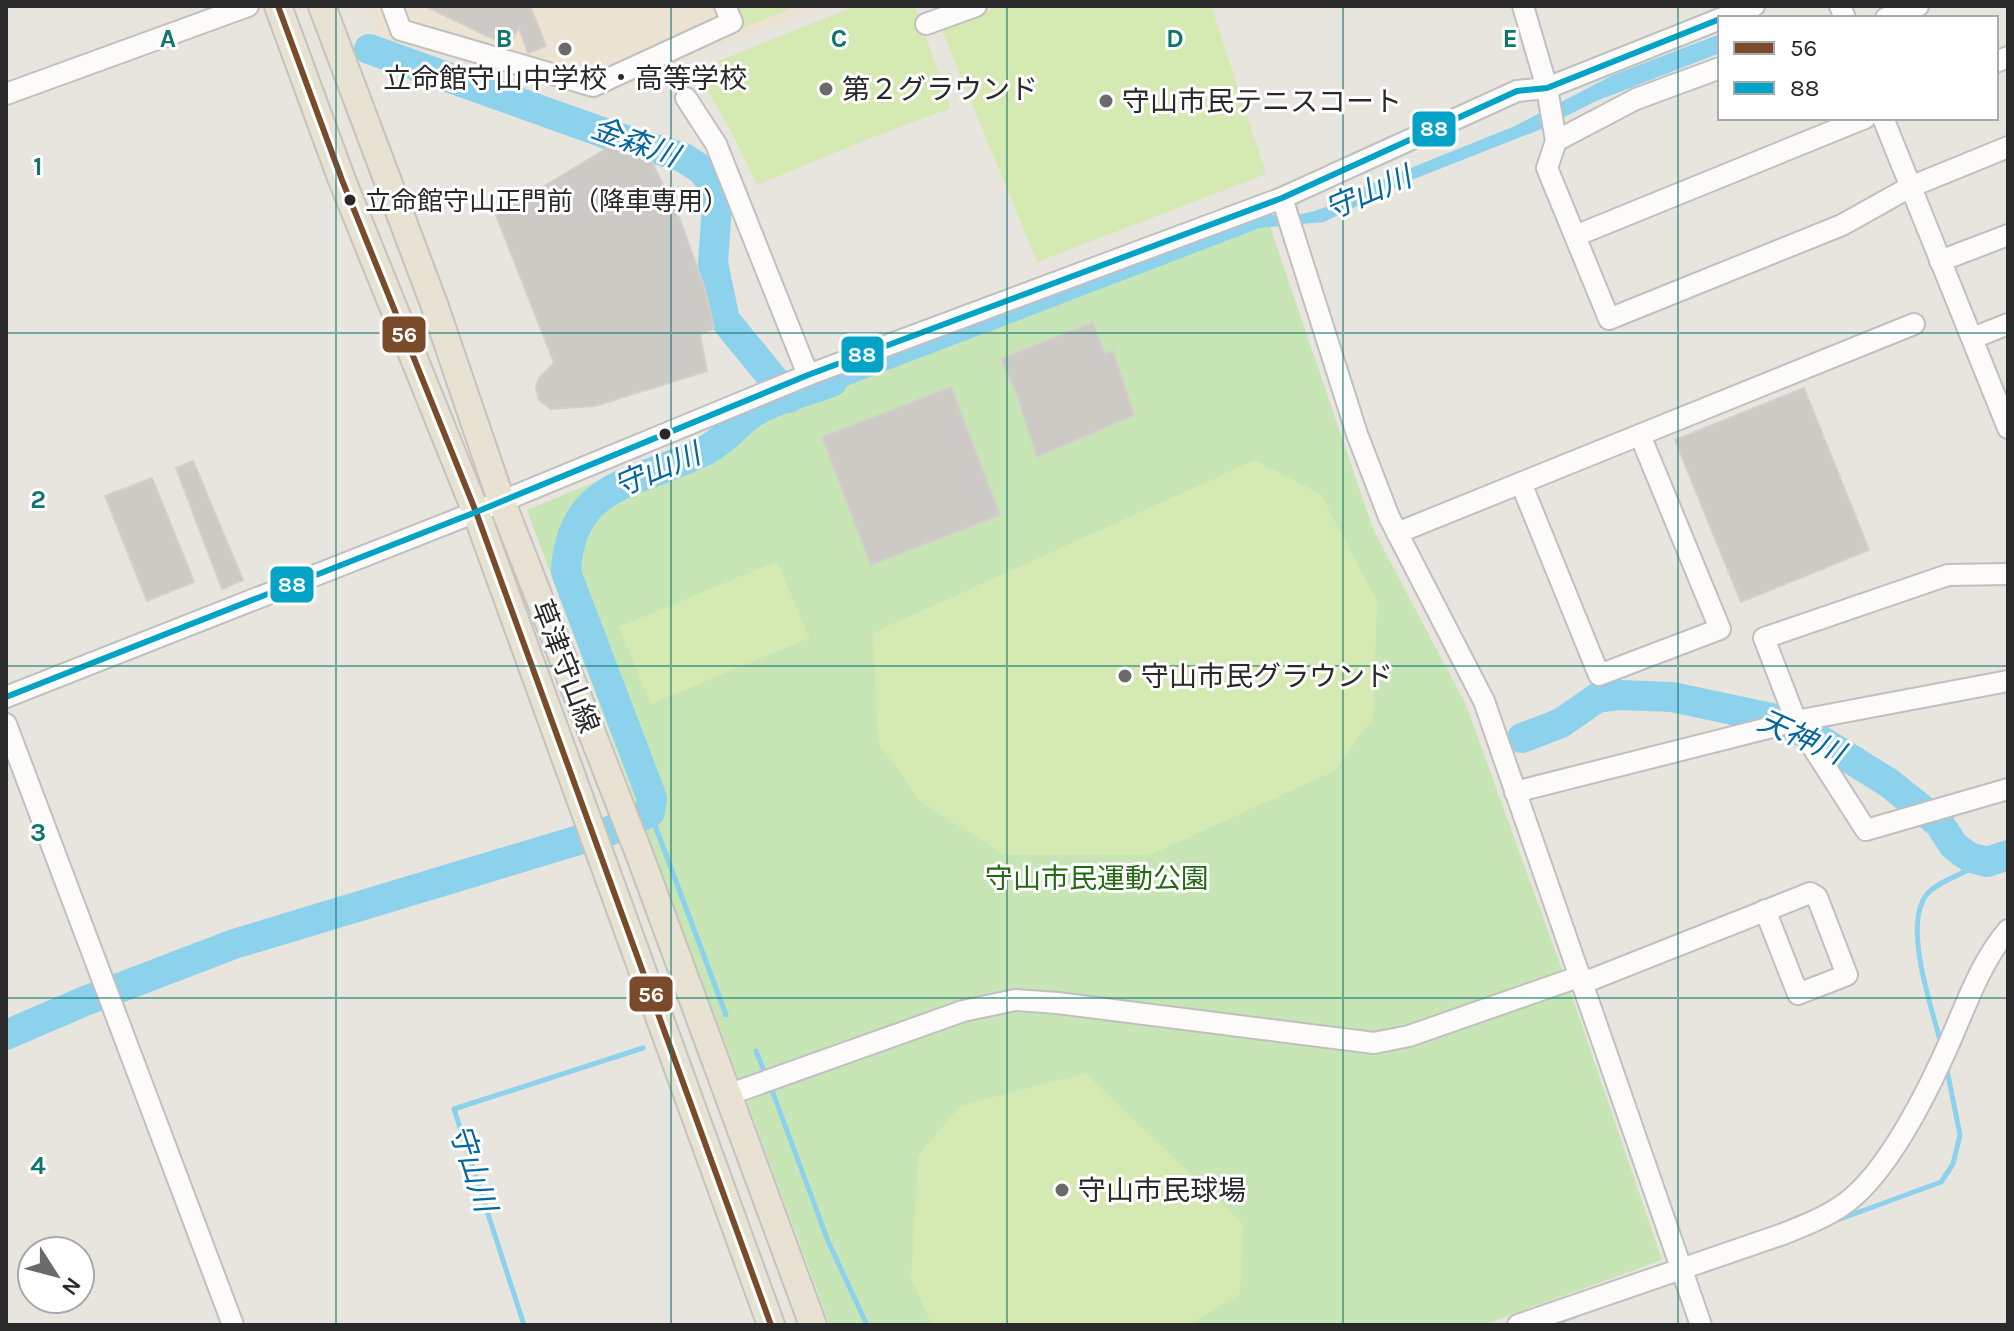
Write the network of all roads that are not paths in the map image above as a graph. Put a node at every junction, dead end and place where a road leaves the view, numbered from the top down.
1 (248, 6) edge
2 (278, 6) edge
3 (322, 6) edge
4 (392, 6) edge
5 (725, 6) edge
6 (976, 6) edge
7 (1523, 6) edge
8 (1754, 6) edge
9 (1918, 6) edge
10 (1729, 16) edge
11 (1891, 16) edge
12 (1718, 20) edge
13 (926, 24) dead end
14 (1718, 69) edge
15 (1547, 88) junction
16 (6, 94) edge
17 (686, 98) dead end
18 (1860, 120) edge
19 (1884, 120) edge
20 (1556, 141) junction
21 (2008, 147) edge
22 (1910, 187) junction
23 (1282, 198) junction
24 (2008, 235) edge
25 (1575, 236) junction
26 (1940, 261) junction
27 (1914, 324) dead end
28 (2008, 324) edge
29 (1973, 338) junction
30 (800, 378) junction
31 (2006, 418) edge
32 (1640, 435) junction
33 (1521, 483) junction
34 (501, 500) junction
35 (476, 512) junction
36 (1397, 533) junction
37 (2008, 574) edge
38 (2008, 681) edge
39 (6, 697) edge
40 (1796, 721) junction
41 (6, 724) edge
42 (2008, 789) edge
43 (1515, 792) junction
44 (1765, 910) junction
45 (2008, 930) edge
46 (1582, 979) junction
47 (736, 1092) dead end
48 (1682, 1267) junction
49 (233, 1325) edge
50 (771, 1325) edge
51 (813, 1325) edge
52 (1518, 1325) edge
53 (1701, 1325) edge

1 - 16 street
2 - 35 main road, 草津守山線
3 - 34 main road, 草津守山線
4 - 5 street
6 - 13 street
7 - 15 street
8 - 10 street
9 - 11 street
12 - 15 street
14 - 20 street
15 - 20 street
15 - 23 street
17 - 30 street
18 - 25 street
19 - 22 street
20 - 25 street
21 - 22 street
22 - 25 street
22 - 26 street
23 - 30 street
23 - 36 street
24 - 26 street
26 - 29 street
27 - 32 street
28 - 29 street
29 - 31 street
30 - 34 street
32 - 33 street
32 - 33 street
33 - 36 street
34 - 35 street
34 - 51 main road, 草津守山線
35 - 39 street
35 - 50 main road, 草津守山線
36 - 43 street
37 - 40 street
38 - 40 street
40 - 42 street
40 - 43 street
41 - 49 street
43 - 46 street
44 - 44 street
44 - 46 street
45 - 48 street
46 - 47 street
46 - 48 street
48 - 52 street
48 - 53 street

